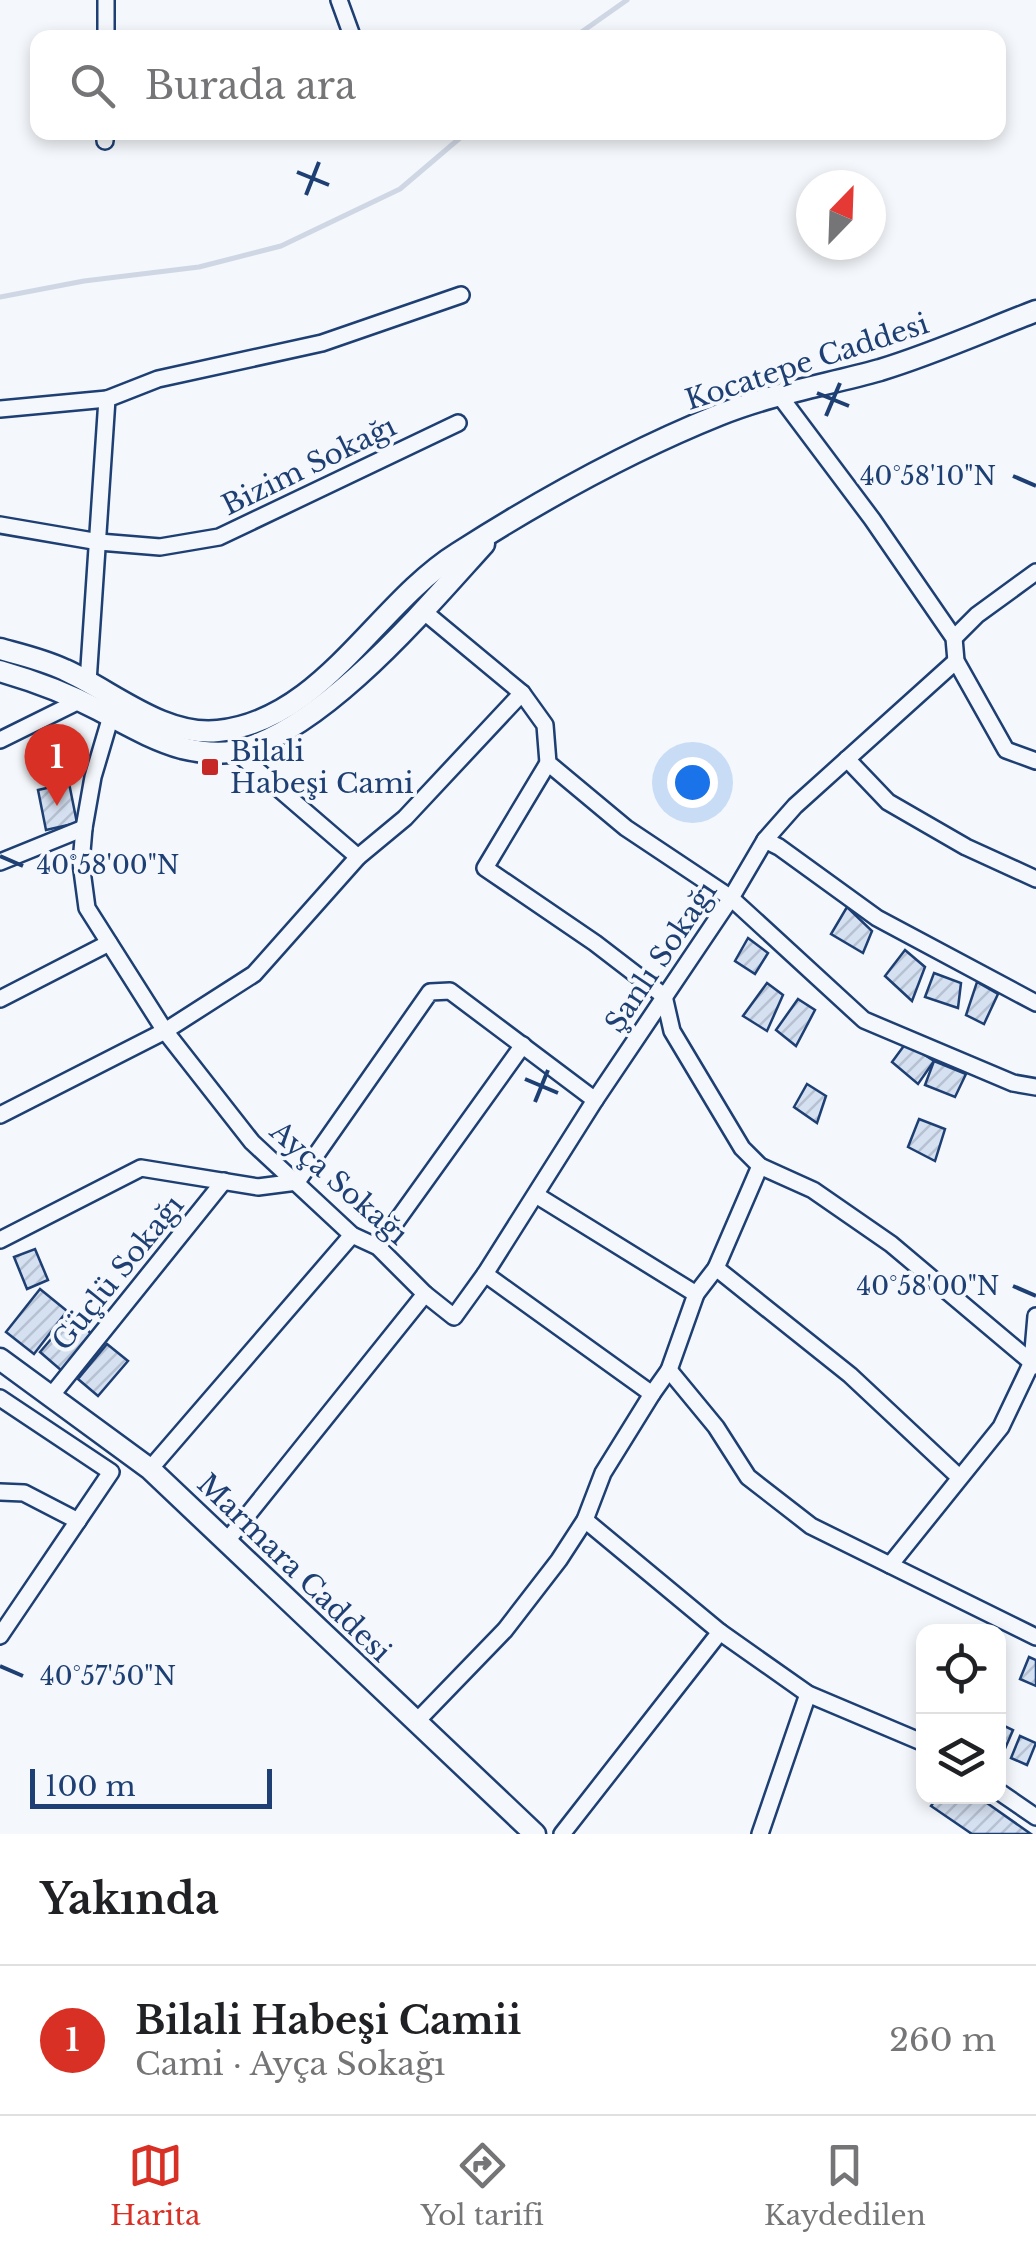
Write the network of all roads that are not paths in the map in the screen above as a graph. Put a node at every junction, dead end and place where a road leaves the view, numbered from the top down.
1 (106, 0) edge
2 (339, 0) edge
3 (106, 30) edge
4 (350, 30) edge
5 (461, 296) dead end
6 (1036, 311) edge
7 (779, 394) junction
8 (107, 400) junction
9 (0, 409) edge
10 (458, 423) dead end
11 (0, 526) edge
12 (99, 542) junction
13 (1036, 572) edge
14 (415, 603) junction
15 (954, 638) junction
16 (0, 649) edge
17 (956, 661) junction
18 (0, 671) edge
19 (84, 691) junction
20 (522, 693) junction
21 (114, 707) junction
22 (214, 732) junction
23 (0, 740) edge
24 (235, 751) junction
25 (846, 759) junction
26 (1036, 762) edge
27 (548, 763) junction
28 (84, 828) junction
29 (765, 840) junction
30 (358, 857) junction
31 (0, 862) edge
32 (1036, 879) edge
33 (732, 898) junction
34 (109, 943) junction
35 (664, 996) junction
36 (0, 999) edge
37 (1036, 1003) edge
38 (165, 1030) junction
39 (523, 1045) junction
40 (1036, 1087) edge
41 (595, 1100) junction
42 (0, 1115) edge
43 (760, 1166) junction
44 (224, 1181) junction
45 (298, 1182) junction
46 (536, 1195) junction
47 (352, 1234) junction
48 (0, 1240) edge
49 (378, 1247) junction
50 (716, 1268) junction
51 (486, 1274) junction
52 (425, 1294) junction
53 (696, 1294) junction
54 (1036, 1316) edge
55 (0, 1359) edge
56 (1034, 1364) edge
57 (669, 1370) junction
58 (652, 1394) junction
59 (51, 1396) junction
60 (0, 1398) edge
61 (150, 1469) junction
62 (959, 1476) junction
63 (0, 1492) edge
64 (585, 1520) junction
65 (78, 1521) junction
66 (226, 1542) junction
67 (890, 1565) junction
68 (1, 1632) edge
69 (720, 1632) junction
70 (1036, 1637) edge
71 (808, 1694) junction
72 (416, 1722) junction
73 (916, 1740) edge
74 (1006, 1796) edge
75 (1036, 1817) edge
76 (535, 1834) edge
77 (562, 1834) edge
78 (760, 1834) edge

1 - 3 street
2 - 4 street
5 - 8 street
6 - 7 main road, Kocatepe Caddesi
7 - 14 main road, Kocatepe Caddesi
7 - 15 street
8 - 9 street
8 - 12 street
10 - 12 street, Bizim Sokağı
11 - 12 street, Bizim Sokağı
12 - 19 street
13 - 15 street
14 - 20 street
14 - 22 main road, Kocatepe Caddesi
14 - 24 main road, Kocatepe Caddesi
15 - 17 street
16 - 19 main road, Kocatepe Caddesi
17 - 25 street, Şanlı Sokağı
17 - 26 street
18 - 19 main road, Kocatepe Caddesi
19 - 21 main road, Kocatepe Caddesi
19 - 23 street
20 - 27 street
20 - 30 street
21 - 22 main road, Kocatepe Caddesi
21 - 24 main road, Kocatepe Caddesi
21 - 28 street, Ayça Sokağı
22 - 24 main road
24 - 30 street
25 - 29 street, Şanlı Sokağı
25 - 32 street
27 - 33 street
27 - 35 street
28 - 31 street
28 - 34 street, Ayça Sokağı
29 - 33 street, Şanlı Sokağı
29 - 37 street
30 - 38 street
33 - 35 street, Şanlı Sokağı
33 - 40 street
34 - 36 street
34 - 38 street, Ayça Sokağı
35 - 41 street, Şanlı Sokağı
35 - 43 street
38 - 42 street
38 - 45 street, Ayça Sokağı
39 - 41 street
39 - 45 street
39 - 49 street
41 - 46 street, Şanlı Sokağı
43 - 50 street
43 - 56 street
44 - 45 street
44 - 48 street
44 - 59 street, Güçlü Sokağı
45 - 47 street, Ayça Sokağı
46 - 51 street, Şanlı Sokağı
46 - 53 street
47 - 49 street, Ayça Sokağı
47 - 61 street
49 - 52 street, Ayça Sokağı
50 - 53 street
50 - 62 street
51 - 52 street, Şanlı Sokağı
51 - 58 street
52 - 66 street
53 - 57 street
54 - 56 street
55 - 59 main road, Marmara Caddesi
56 - 62 street
57 - 58 street
57 - 67 street
58 - 64 street
59 - 61 main road, Marmara Caddesi
60 - 65 street
61 - 66 main road, Marmara Caddesi
62 - 67 street
63 - 65 street
64 - 69 street
64 - 72 street
65 - 68 street
66 - 72 main road, Marmara Caddesi
67 - 70 street
69 - 71 street
69 - 77 street
71 - 73 street
71 - 78 street
72 - 76 main road, Marmara Caddesi
74 - 75 street

